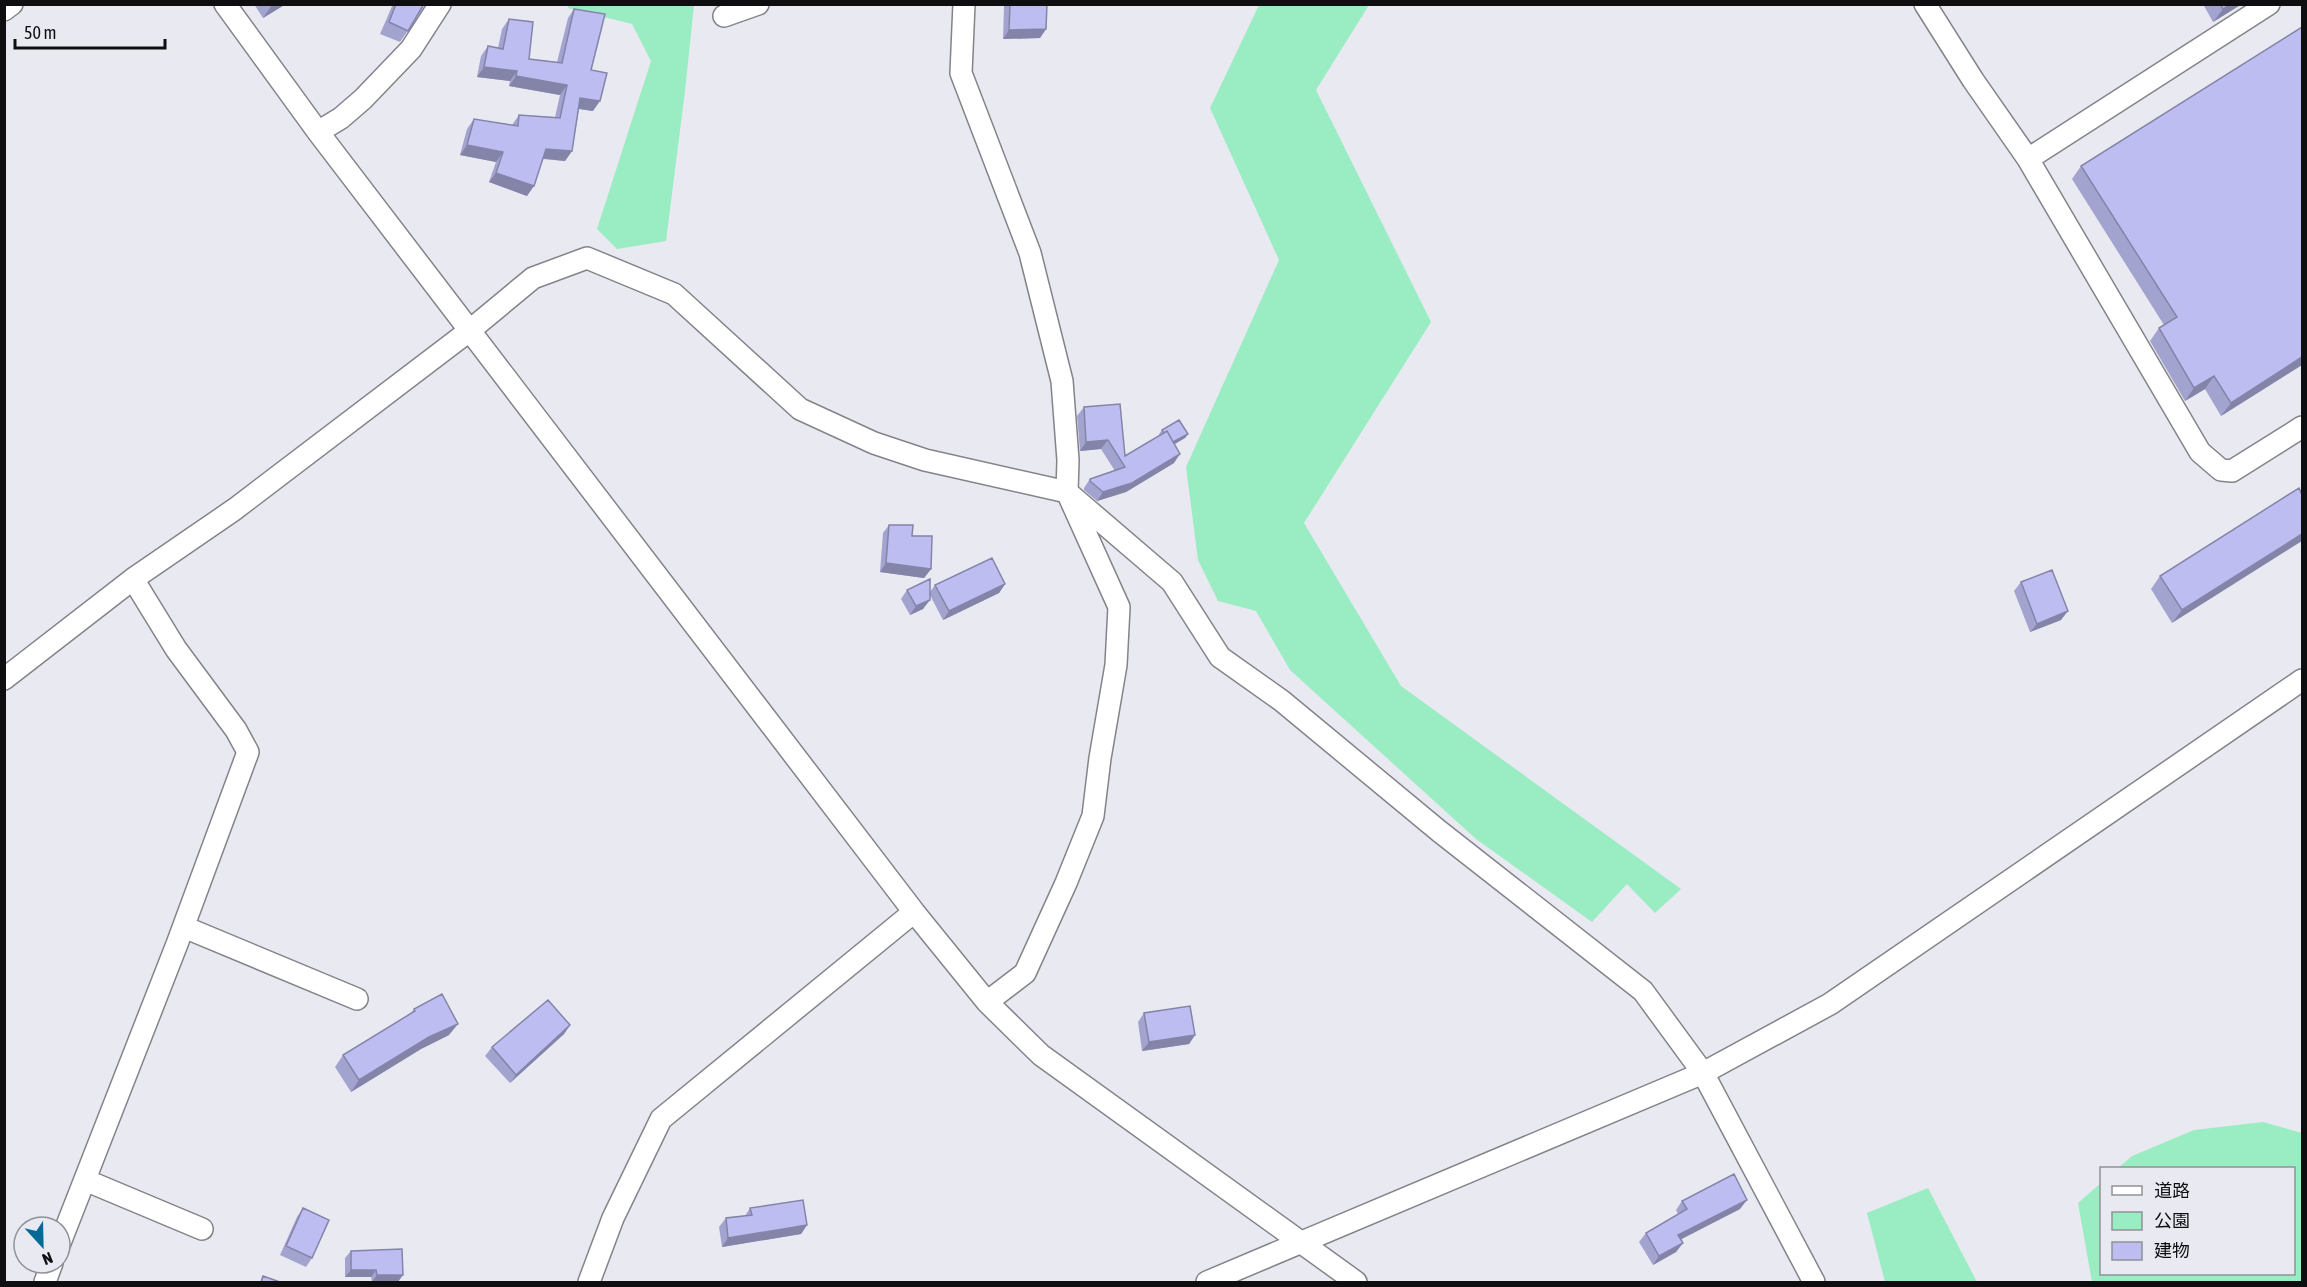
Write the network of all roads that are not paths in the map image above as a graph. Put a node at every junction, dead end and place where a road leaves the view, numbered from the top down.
1 (12, 4) edge
2 (225, 4) edge
3 (440, 4) edge
4 (758, 4) edge
5 (964, 4) edge
6 (1925, 4) edge
7 (2269, 4) edge
8 (4, 10) edge
9 (724, 16) dead end
10 (318, 132) junction
11 (2028, 159) junction
12 (469, 331) junction
13 (2302, 427) edge
14 (1067, 492) junction
15 (133, 579) junction
16 (4, 679) edge
17 (2302, 680) edge
18 (914, 912) junction
19 (184, 927) junction
20 (357, 999) dead end
21 (987, 1002) junction
22 (1702, 1073) junction
23 (85, 1180) junction
24 (71, 1215) edge
25 (202, 1229) dead end
26 (1302, 1244) junction
27 (589, 1282) edge
28 (1207, 1282) edge
29 (1356, 1282) edge
30 (1814, 1282) edge

1 - 8 street
2 - 10 street
3 - 10 street
4 - 9 street
5 - 14 street
6 - 11 street
7 - 11 street
10 - 12 street
11 - 13 street
12 - 14 street
12 - 15 street
12 - 18 street
14 - 21 street
14 - 22 street
15 - 16 street
15 - 19 street
17 - 22 street
18 - 21 street
18 - 27 street
19 - 20 street
19 - 23 street
21 - 26 street
22 - 26 street
22 - 30 street
23 - 24 street
23 - 25 street
26 - 28 street
26 - 29 street

